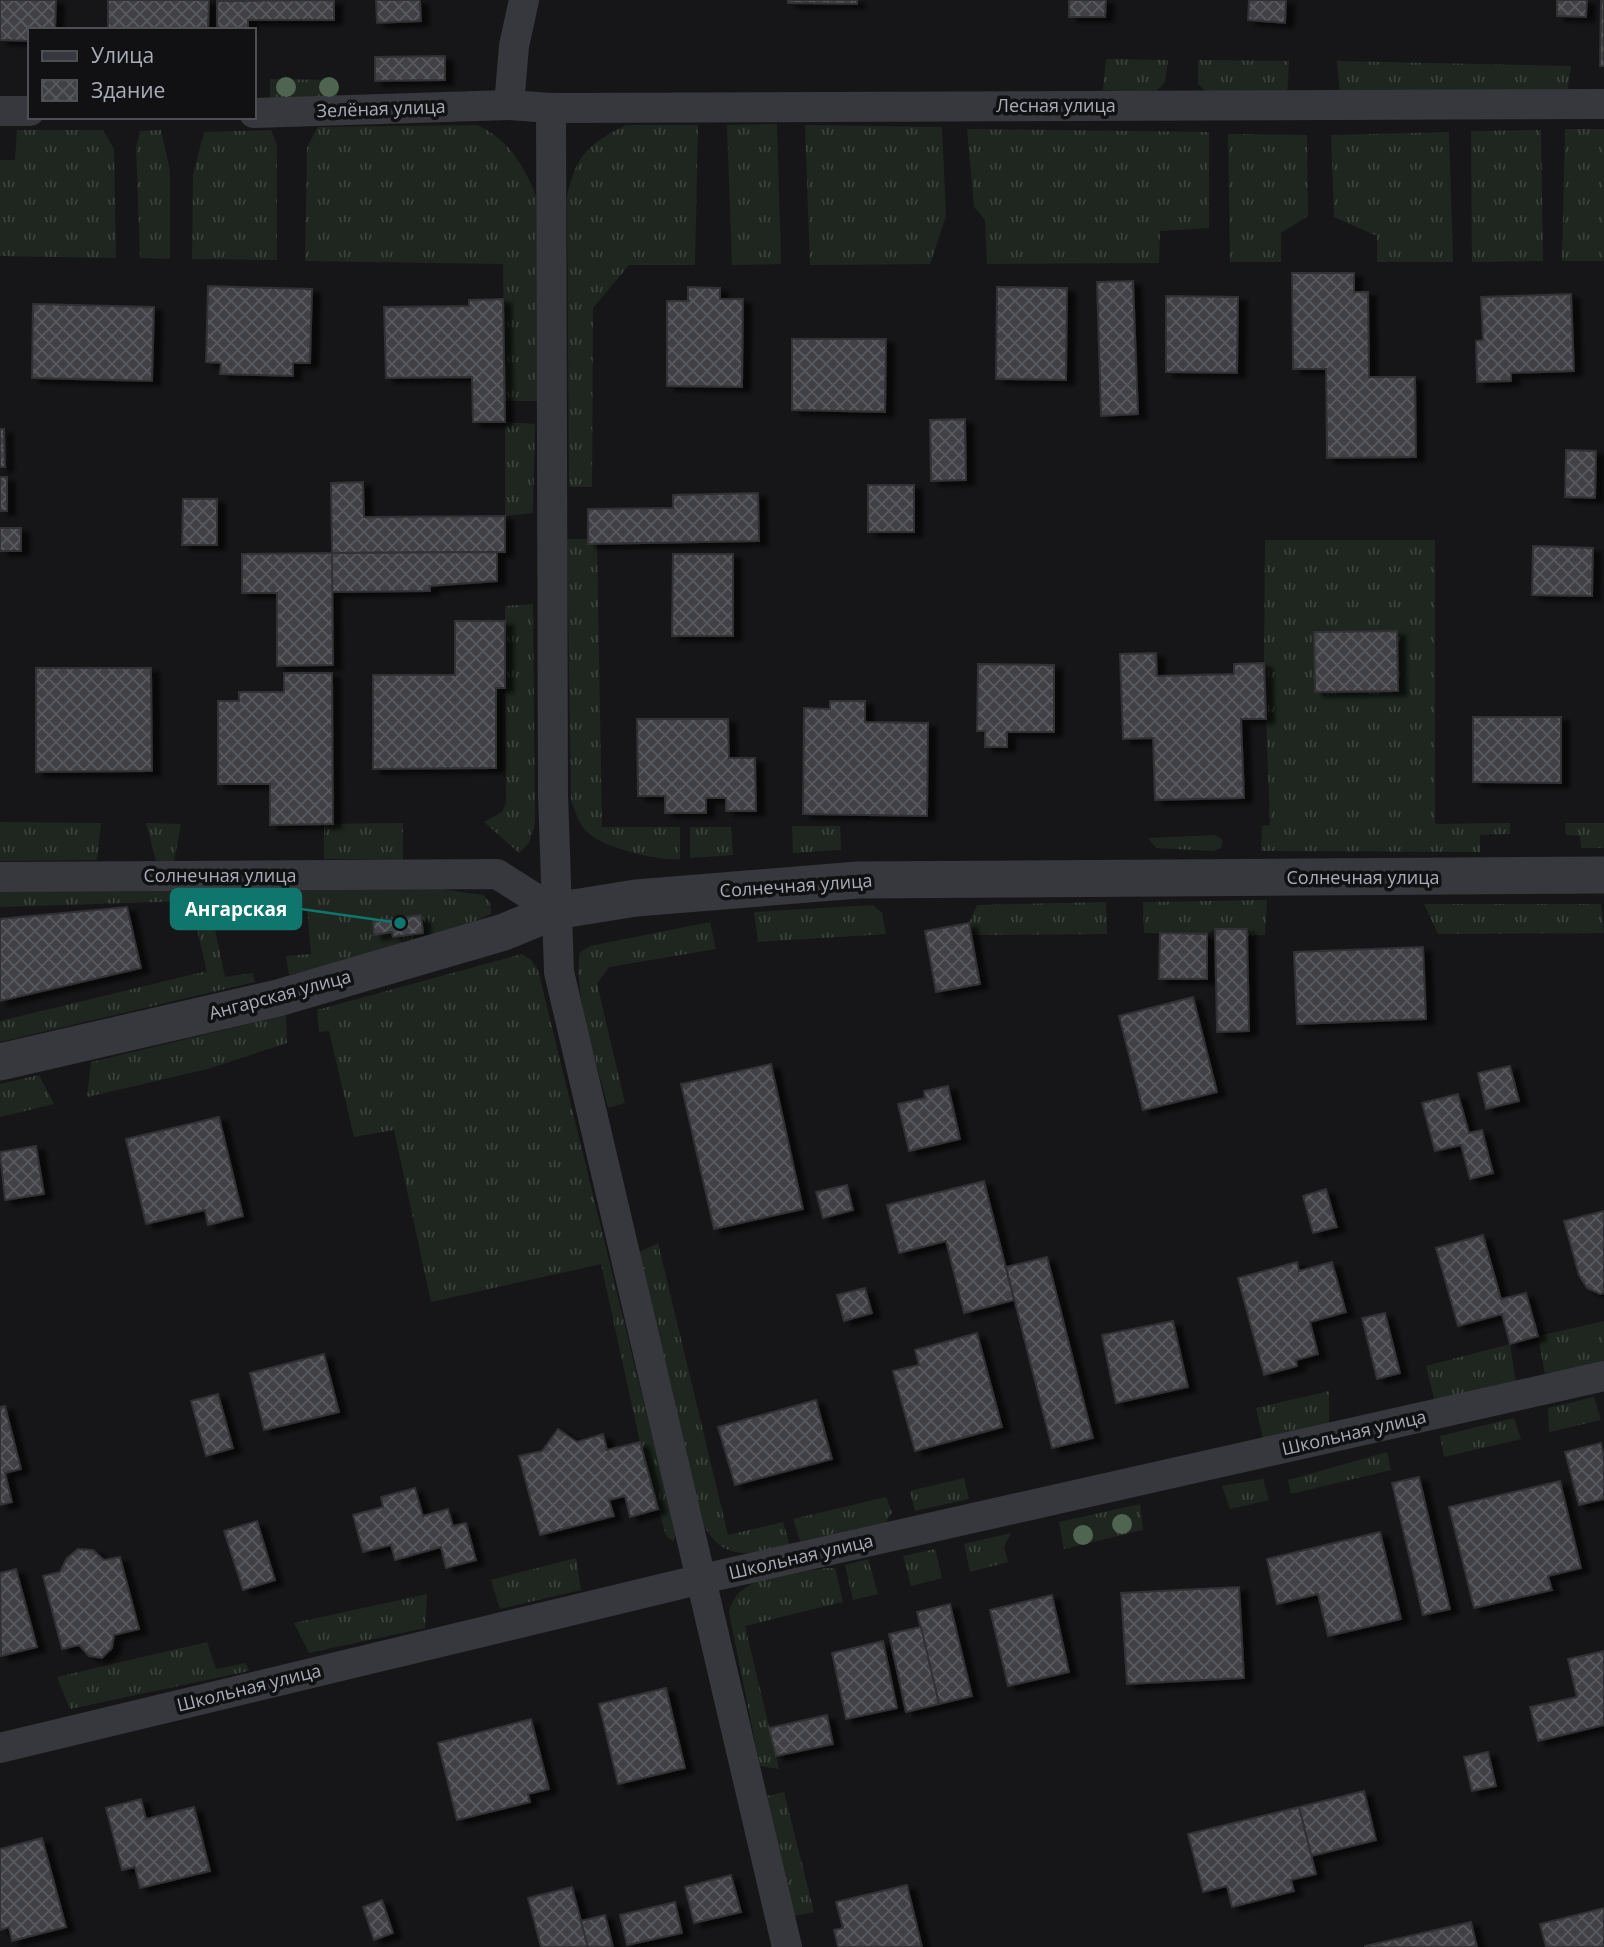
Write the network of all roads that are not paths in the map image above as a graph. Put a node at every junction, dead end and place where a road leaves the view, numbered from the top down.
1 (524, 0) edge
2 (1604, 104) edge
3 (509, 106) junction
4 (551, 108) junction
5 (0, 111) edge
6 (28, 111) edge
7 (256, 113) edge
8 (1604, 876) edge
9 (0, 877) edge
10 (555, 911) junction
11 (0, 1062) edge
12 (1604, 1376) edge
13 (702, 1579) junction
14 (0, 1748) edge
15 (787, 1947) edge

1 - 3 street
2 - 4 street, Лесная улица
3 - 4 street, Лесная улица
3 - 7 street, Зелёная улица
4 - 10 street
5 - 6 street
8 - 10 street, Солнечная улица
9 - 10 street, Солнечная улица
10 - 11 street, Ангарская улица
10 - 13 street
12 - 13 street, Школьная улица
13 - 14 street, Школьная улица
13 - 15 street

